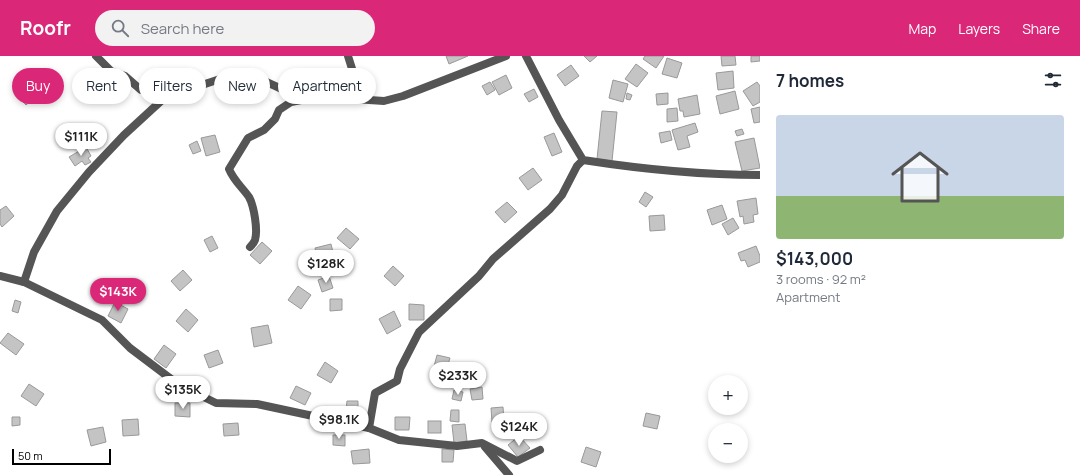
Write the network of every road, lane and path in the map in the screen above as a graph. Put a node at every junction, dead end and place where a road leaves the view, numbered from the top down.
1 (96, 56) edge
2 (348, 56) edge
3 (506, 56) edge
4 (526, 56) edge
5 (352, 68) edge
6 (206, 84) edge
7 (278, 87) edge
8 (139, 88) edge
9 (376, 101) edge
10 (158, 104) edge
11 (288, 104) edge
12 (583, 160) junction
13 (760, 175) edge
14 (250, 247) dead end
15 (0, 276) edge
16 (24, 282) junction
17 (369, 428) junction
18 (482, 444) junction
19 (540, 450) dead end
20 (509, 475) edge

1 - 8 street
2 - 5 street
3 - 9 street
4 - 12 street
6 - 7 street
10 - 16 street
11 - 14 street
12 - 13 street
12 - 17 street
15 - 16 street
16 - 17 street
17 - 18 street
18 - 19 street
18 - 20 street

